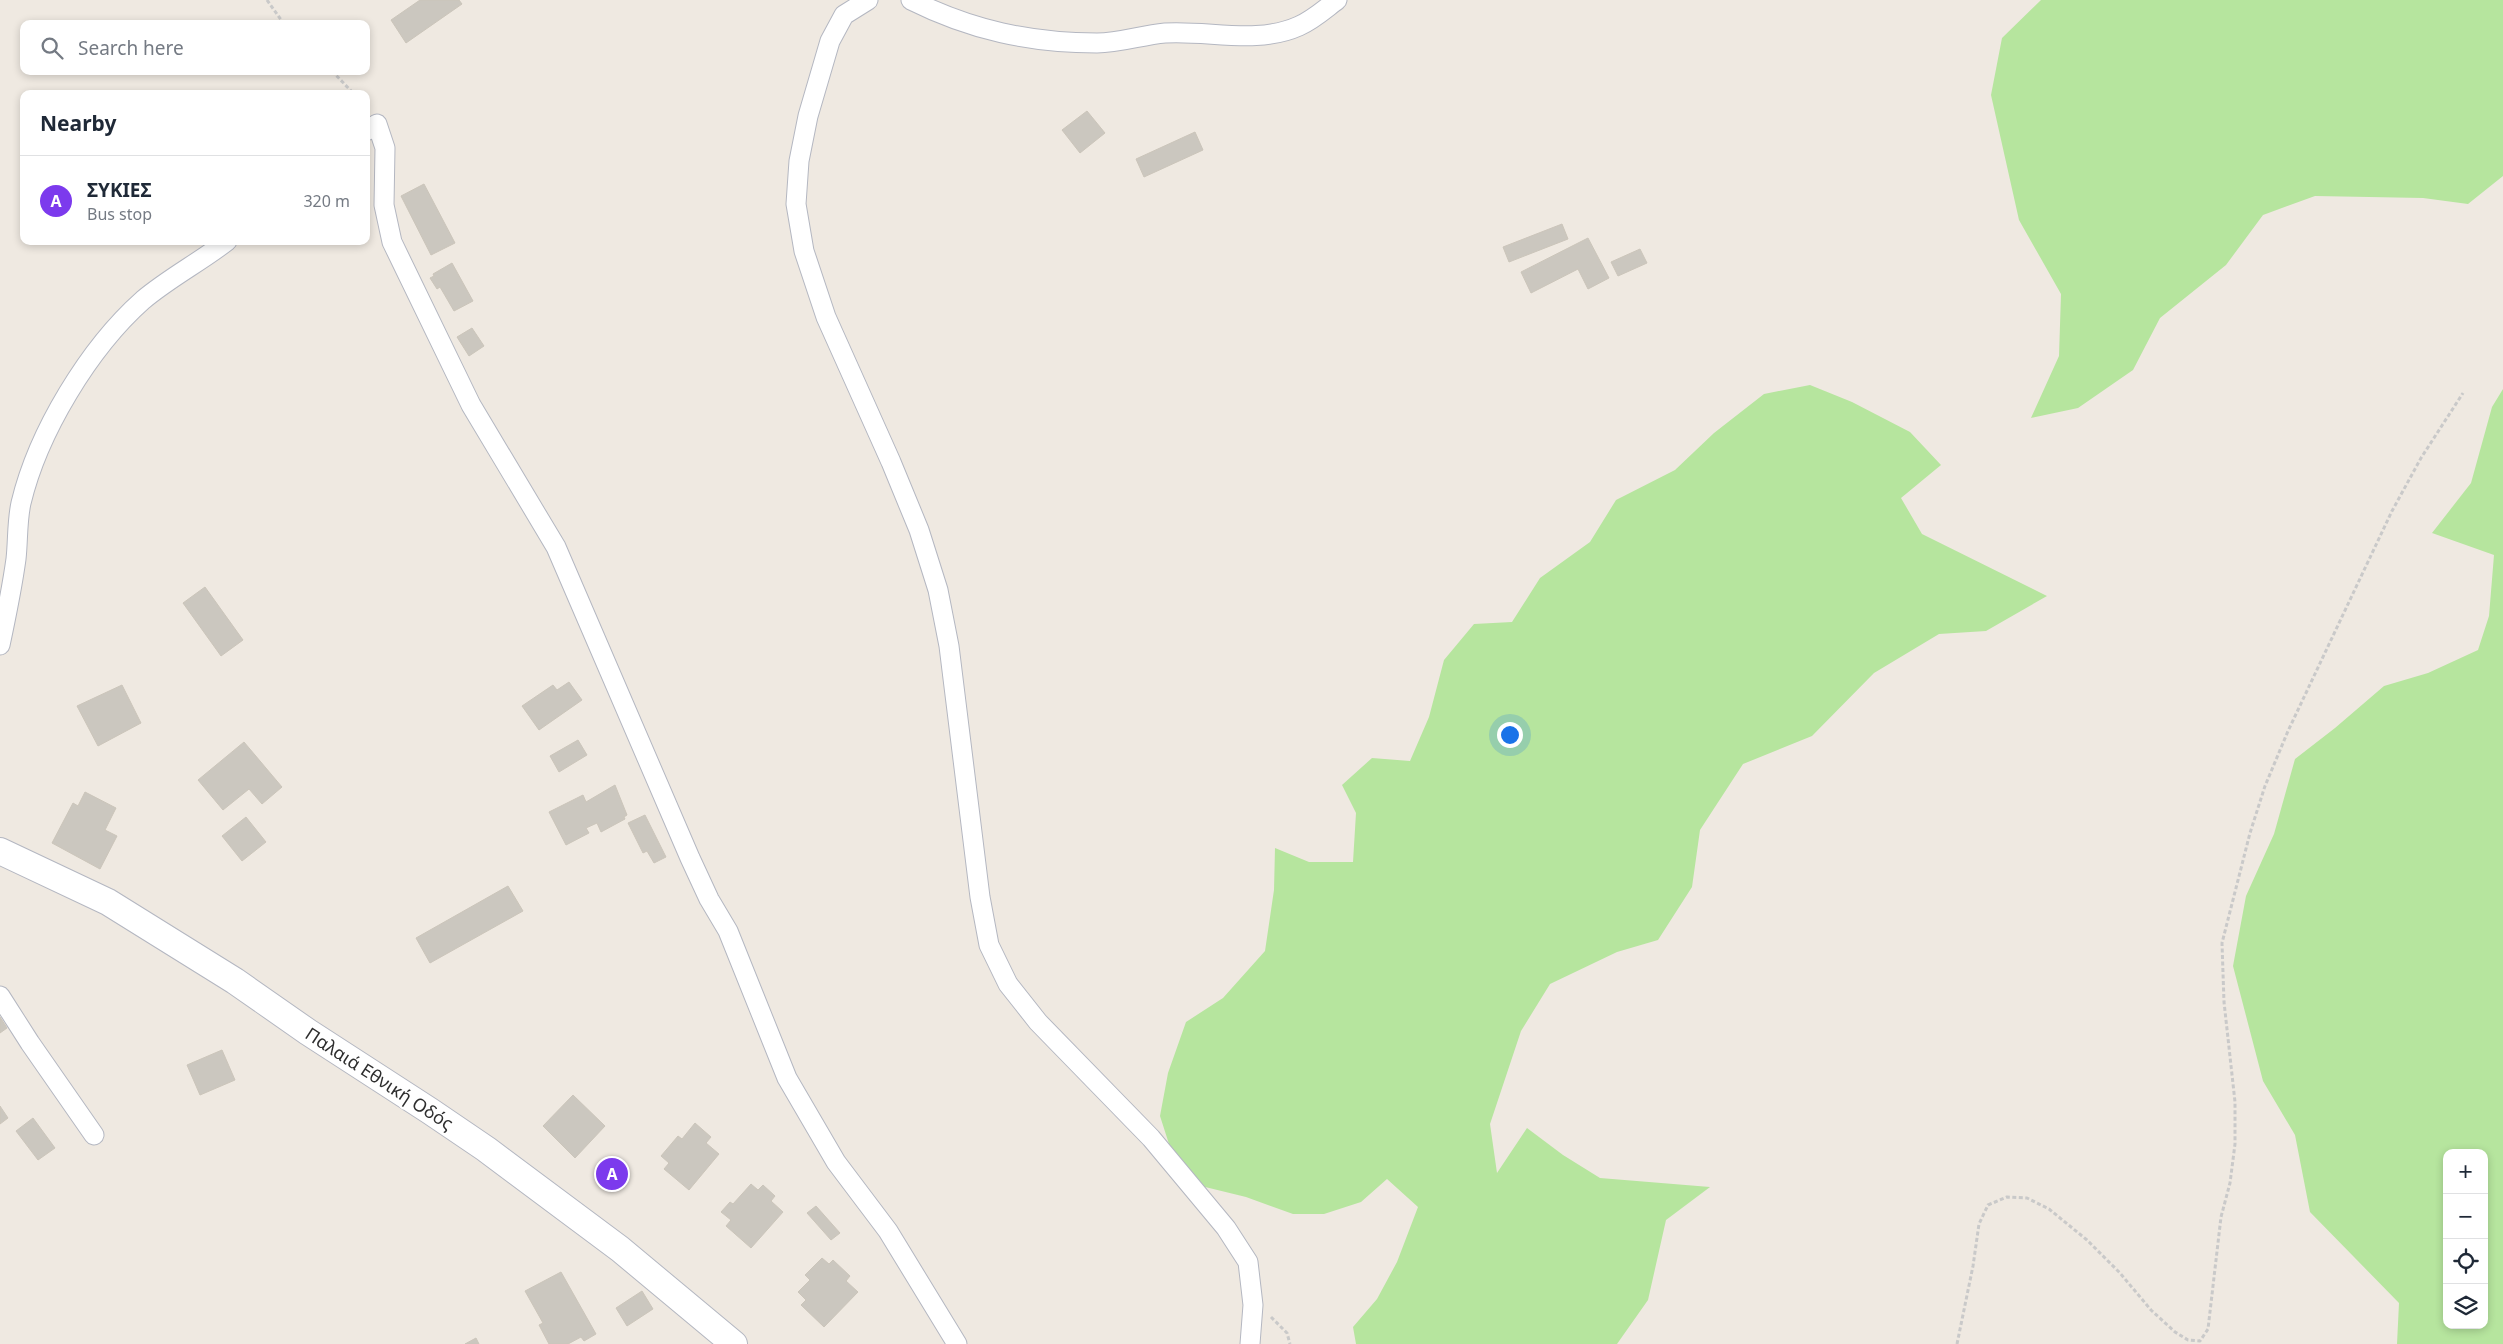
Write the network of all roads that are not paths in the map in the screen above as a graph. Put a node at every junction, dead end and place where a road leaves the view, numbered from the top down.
1 (868, 0) edge
2 (911, 0) edge
3 (1337, 0) edge
4 (370, 128) edge
5 (221, 245) edge
6 (0, 645) edge
7 (0, 851) edge
8 (0, 996) edge
9 (94, 1134) dead end
10 (734, 1344) edge
11 (957, 1344) edge
12 (1250, 1344) edge

1 - 12 street
2 - 3 street
4 - 11 street
5 - 6 street
7 - 10 street, Παλαιά Εθνική Οδός
8 - 9 street

